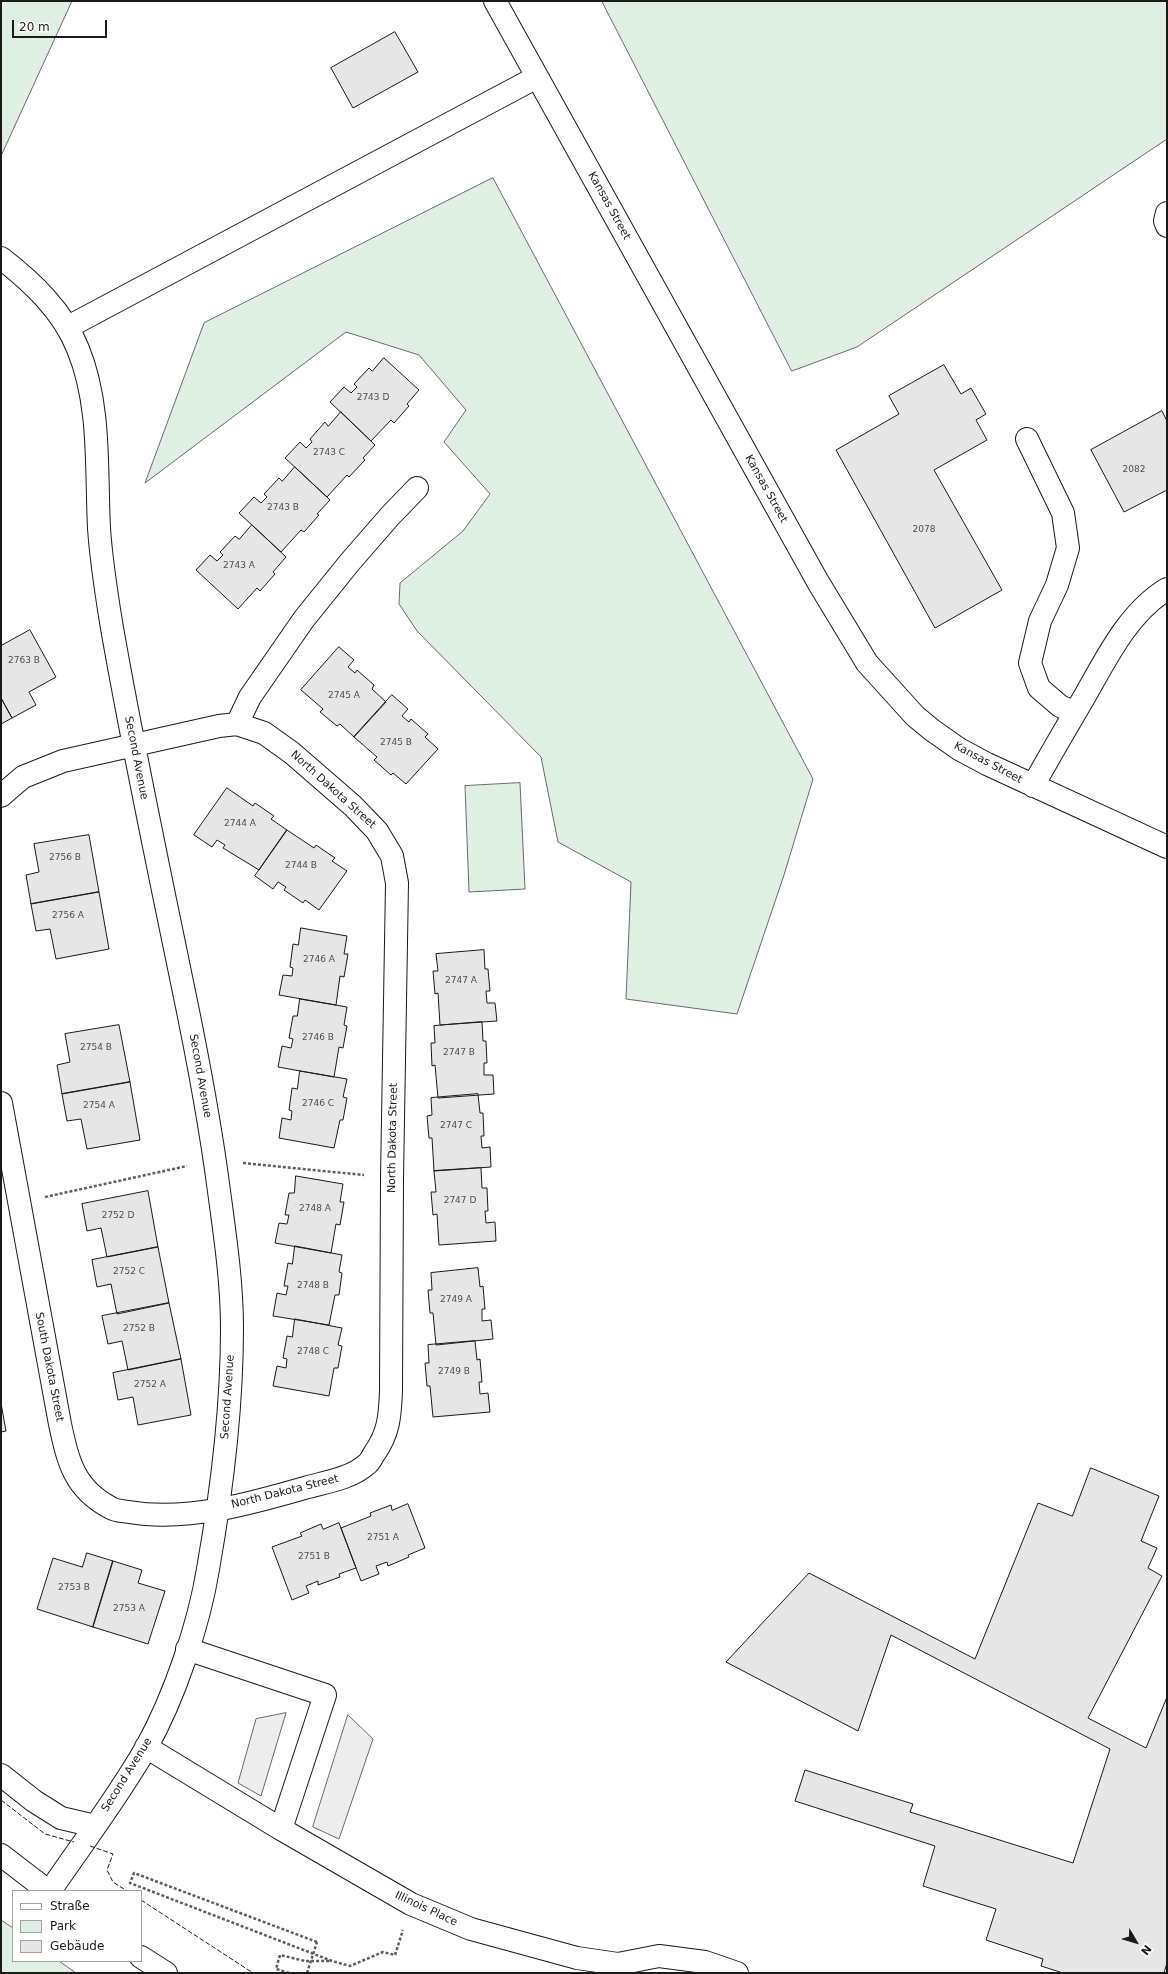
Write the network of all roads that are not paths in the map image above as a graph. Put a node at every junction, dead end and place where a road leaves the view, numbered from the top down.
1 (495, 1) edge
2 (538, 77) junction
3 (1167, 213) edge
4 (1167, 226) edge
5 (1, 258) edge
6 (68, 327) junction
7 (1027, 440) dead end
8 (417, 488) dead end
9 (1167, 589) edge
10 (1075, 713) junction
11 (237, 724) junction
12 (133, 745) junction
13 (1032, 786) junction
14 (1, 796) edge
15 (1167, 847) edge
16 (1, 1103) edge
17 (217, 1509) junction
18 (187, 1648) junction
19 (146, 1747) junction
20 (1, 1775) edge
21 (95, 1826) junction
22 (281, 1829) junction
23 (1, 1855) edge
24 (48, 1890) edge
25 (50, 1890) edge
26 (142, 1958) edge
27 (616, 1968) edge
28 (166, 1973) edge
29 (737, 1973) edge

1 - 2 street, Kansas Street
2 - 6 street
2 - 13 street, Kansas Street
3 - 4 street
5 - 6 street, Second Avenue
6 - 12 street, Second Avenue
7 - 10 street
8 - 11 street
9 - 10 street
10 - 13 street
11 - 12 street, North Dakota Street
11 - 17 street, North Dakota Street
12 - 14 street
12 - 17 street, Second Avenue
13 - 15 street, Kansas Street
16 - 17 street, South Dakota Street
17 - 18 street, Second Avenue
18 - 19 street, Second Avenue
18 - 22 street
19 - 21 street, Second Avenue
19 - 22 street, Illinois Place
20 - 21 street
21 - 25 street, Second Avenue
22 - 27 street, Illinois Place
23 - 24 street
26 - 28 street
27 - 29 street, Illinois Place

